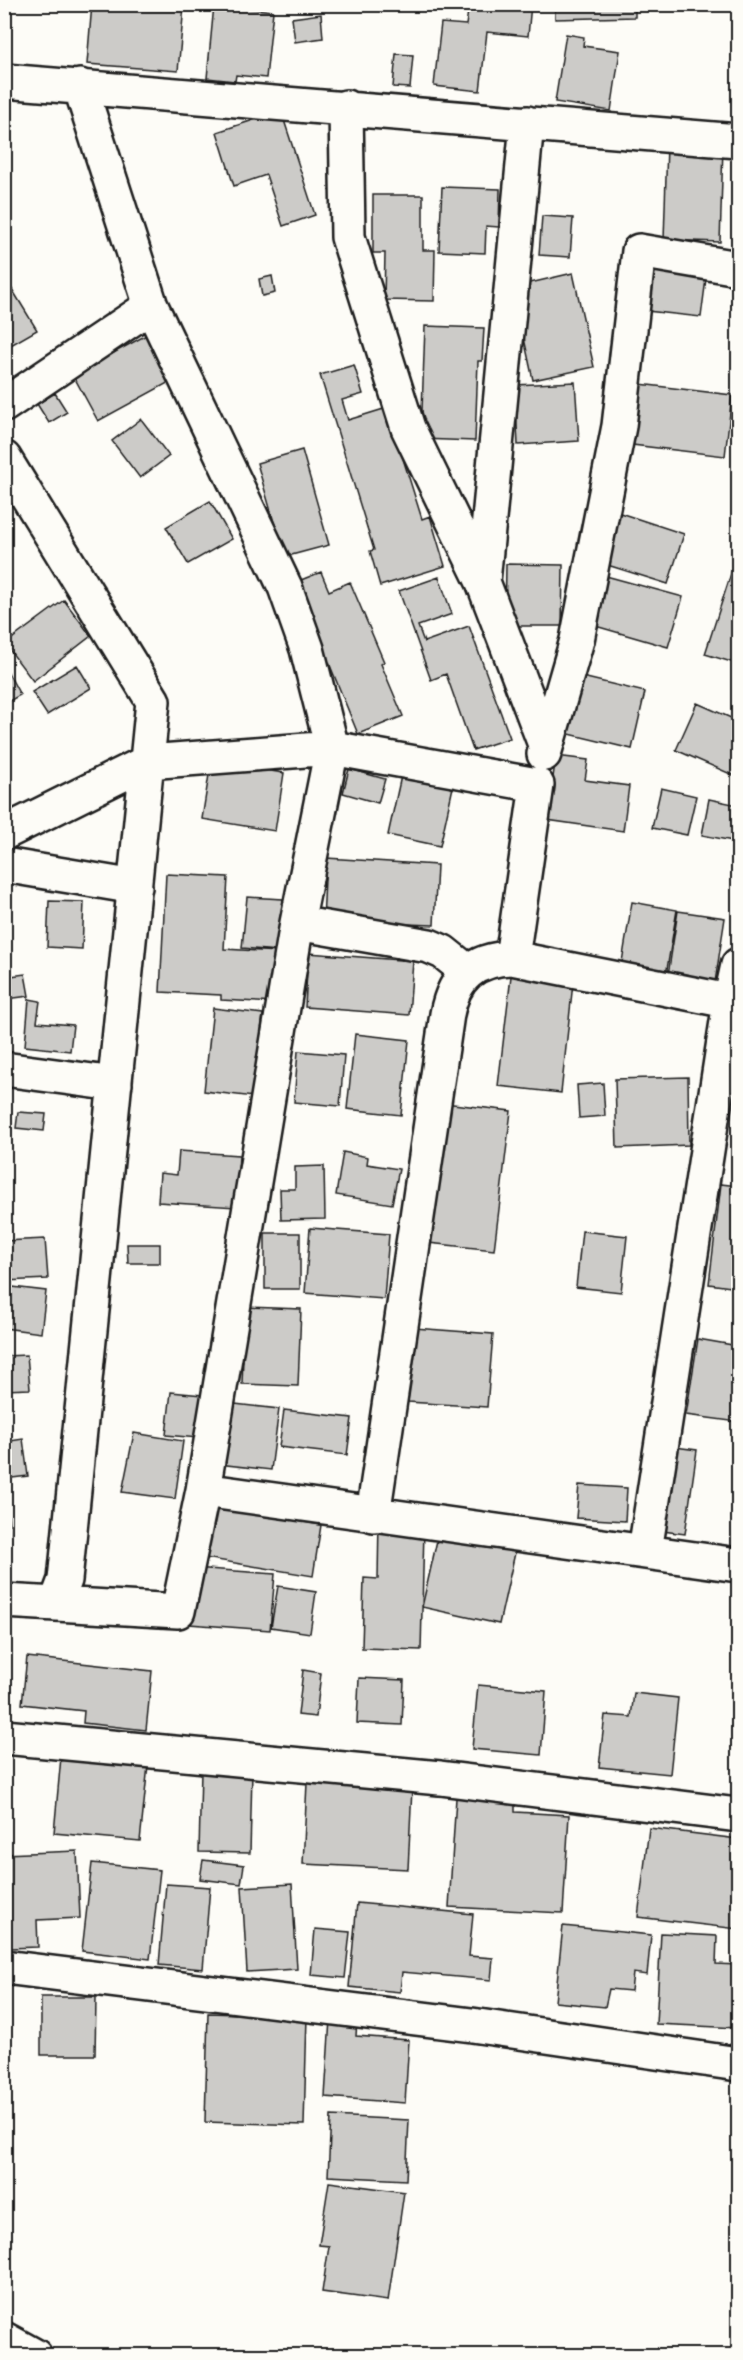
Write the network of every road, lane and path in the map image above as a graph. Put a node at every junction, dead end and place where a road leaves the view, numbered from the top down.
1 (4, 81) edge
2 (80, 86) junction
3 (346, 107) junction
4 (527, 123) junction
5 (738, 141) edge
6 (738, 268) edge
7 (151, 306) junction
8 (4, 405) edge
9 (4, 458) edge
10 (483, 582) junction
11 (546, 747) junction
12 (333, 748) junction
13 (147, 762) junction
14 (537, 785) junction
15 (4, 833) edge
16 (4, 865) edge
17 (135, 887) junction
18 (297, 923) junction
19 (513, 958) junction
20 (738, 965) edge
21 (468, 972) junction
22 (734, 1003) edge
23 (4, 1069) edge
24 (115, 1084) junction
25 (202, 1490) junction
26 (373, 1515) junction
27 (645, 1551) junction
28 (738, 1565) edge
29 (4, 1601) edge
30 (56, 1604) junction
31 (4, 1737) edge
32 (738, 1815) edge
33 (4, 1967) edge
34 (738, 2064) edge
35 (4, 2339) edge
36 (35, 2355) edge

1 - 2 street
2 - 3 street
2 - 7 street
3 - 4 street
3 - 10 street
4 - 5 street
4 - 10 street
6 - 11 street
7 - 8 street
7 - 12 street
9 - 13 street
10 - 11 street
11 - 14 street
12 - 13 street
12 - 14 street
12 - 18 street
13 - 15 street
13 - 17 street
14 - 19 street
16 - 17 street
17 - 24 street
18 - 21 street
18 - 25 street
19 - 21 street
19 - 22 street
20 - 22 street
21 - 26 street
22 - 27 street
23 - 24 street
24 - 30 street
25 - 26 street
25 - 30 street
26 - 27 street
27 - 28 street
29 - 30 street
31 - 32 street
33 - 34 street
35 - 36 street

